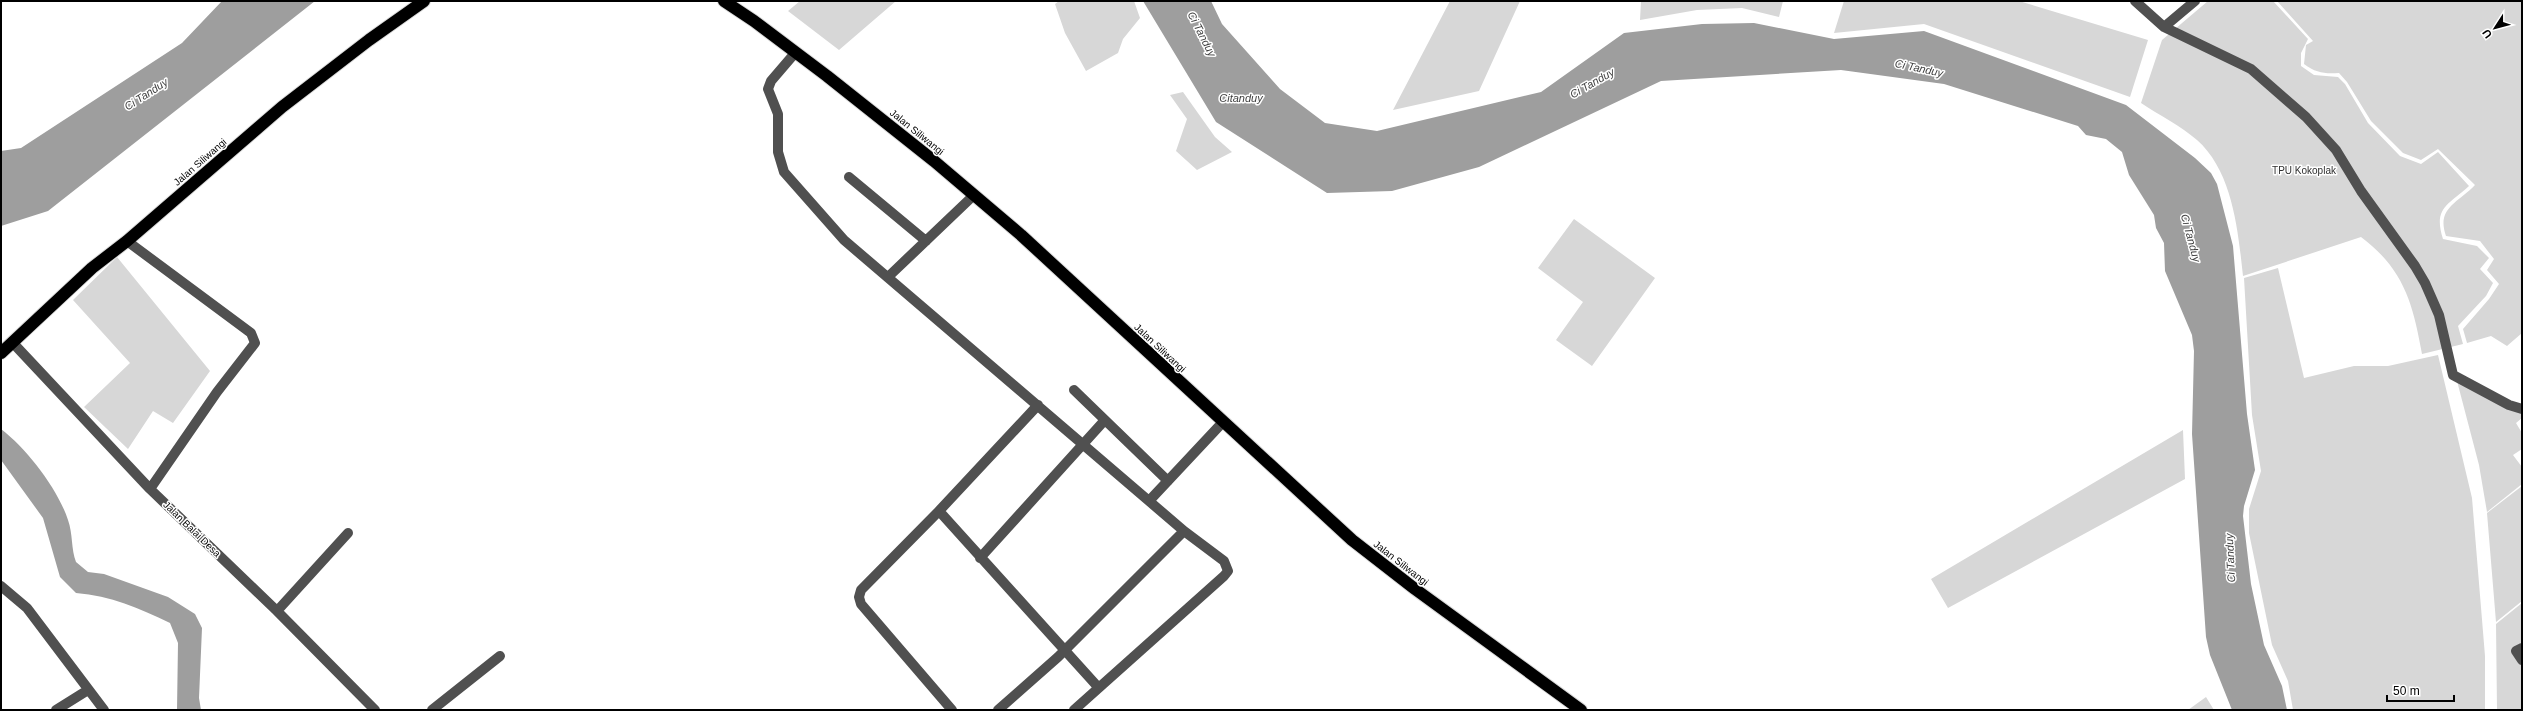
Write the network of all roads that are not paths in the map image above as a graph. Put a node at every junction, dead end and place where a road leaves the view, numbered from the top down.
1 (424, 1) edge
2 (724, 1) edge
3 (2135, 1) edge
4 (2195, 1) edge
5 (2164, 27) junction
6 (795, 53) junction
7 (849, 177) dead end
8 (974, 195) junction
9 (128, 241) junction
10 (926, 241) junction
11 (888, 278) junction
12 (13, 343) junction
13 (1, 353) edge
14 (1074, 390) dead end
15 (1038, 405) junction
16 (2522, 409) edge
17 (1104, 421) junction
18 (1223, 422) junction
19 (1083, 446) junction
20 (1168, 481) junction
21 (150, 489) junction
22 (1148, 501) junction
23 (939, 511) junction
24 (1184, 531) junction
25 (348, 533) dead end
26 (980, 558) junction
27 (1, 586) edge
28 (277, 611) junction
29 (2522, 648) edge
30 (1064, 652) junction
31 (500, 656) dead end
32 (2522, 660) edge
33 (1098, 687) junction
34 (88, 690) junction
35 (56, 710) edge
36 (104, 710) edge
37 (375, 710) edge
38 (432, 710) edge
39 (952, 710) edge
40 (998, 710) edge
41 (1074, 710) edge
42 (1581, 710) edge

1 - 9 highway, Jalan Siliwangi
2 - 6 highway, Jalan Siliwangi
3 - 5 street
4 - 5 street
5 - 16 street
6 - 8 highway, Jalan Siliwangi
6 - 11 street
7 - 10 street
8 - 10 street
8 - 18 highway, Jalan Siliwangi
9 - 12 highway, Jalan Siliwangi
9 - 21 street
10 - 11 street
11 - 15 street
12 - 13 highway, Jalan Siliwangi
12 - 21 street, Jalan Balai Desa
14 - 17 street
15 - 19 street
15 - 23 street
17 - 19 street
17 - 20 street
18 - 20 street
18 - 42 highway, Jalan Siliwangi
19 - 22 street
19 - 26 street
20 - 22 street
21 - 28 street, Jalan Balai Desa
22 - 24 street
23 - 26 street
23 - 39 street
24 - 30 street
24 - 33 street
25 - 28 street
26 - 30 street
27 - 34 street
28 - 37 street, Jalan Balai Desa
29 - 32 street
30 - 33 street
30 - 40 street
31 - 38 street
33 - 41 street
34 - 35 street
34 - 36 street

